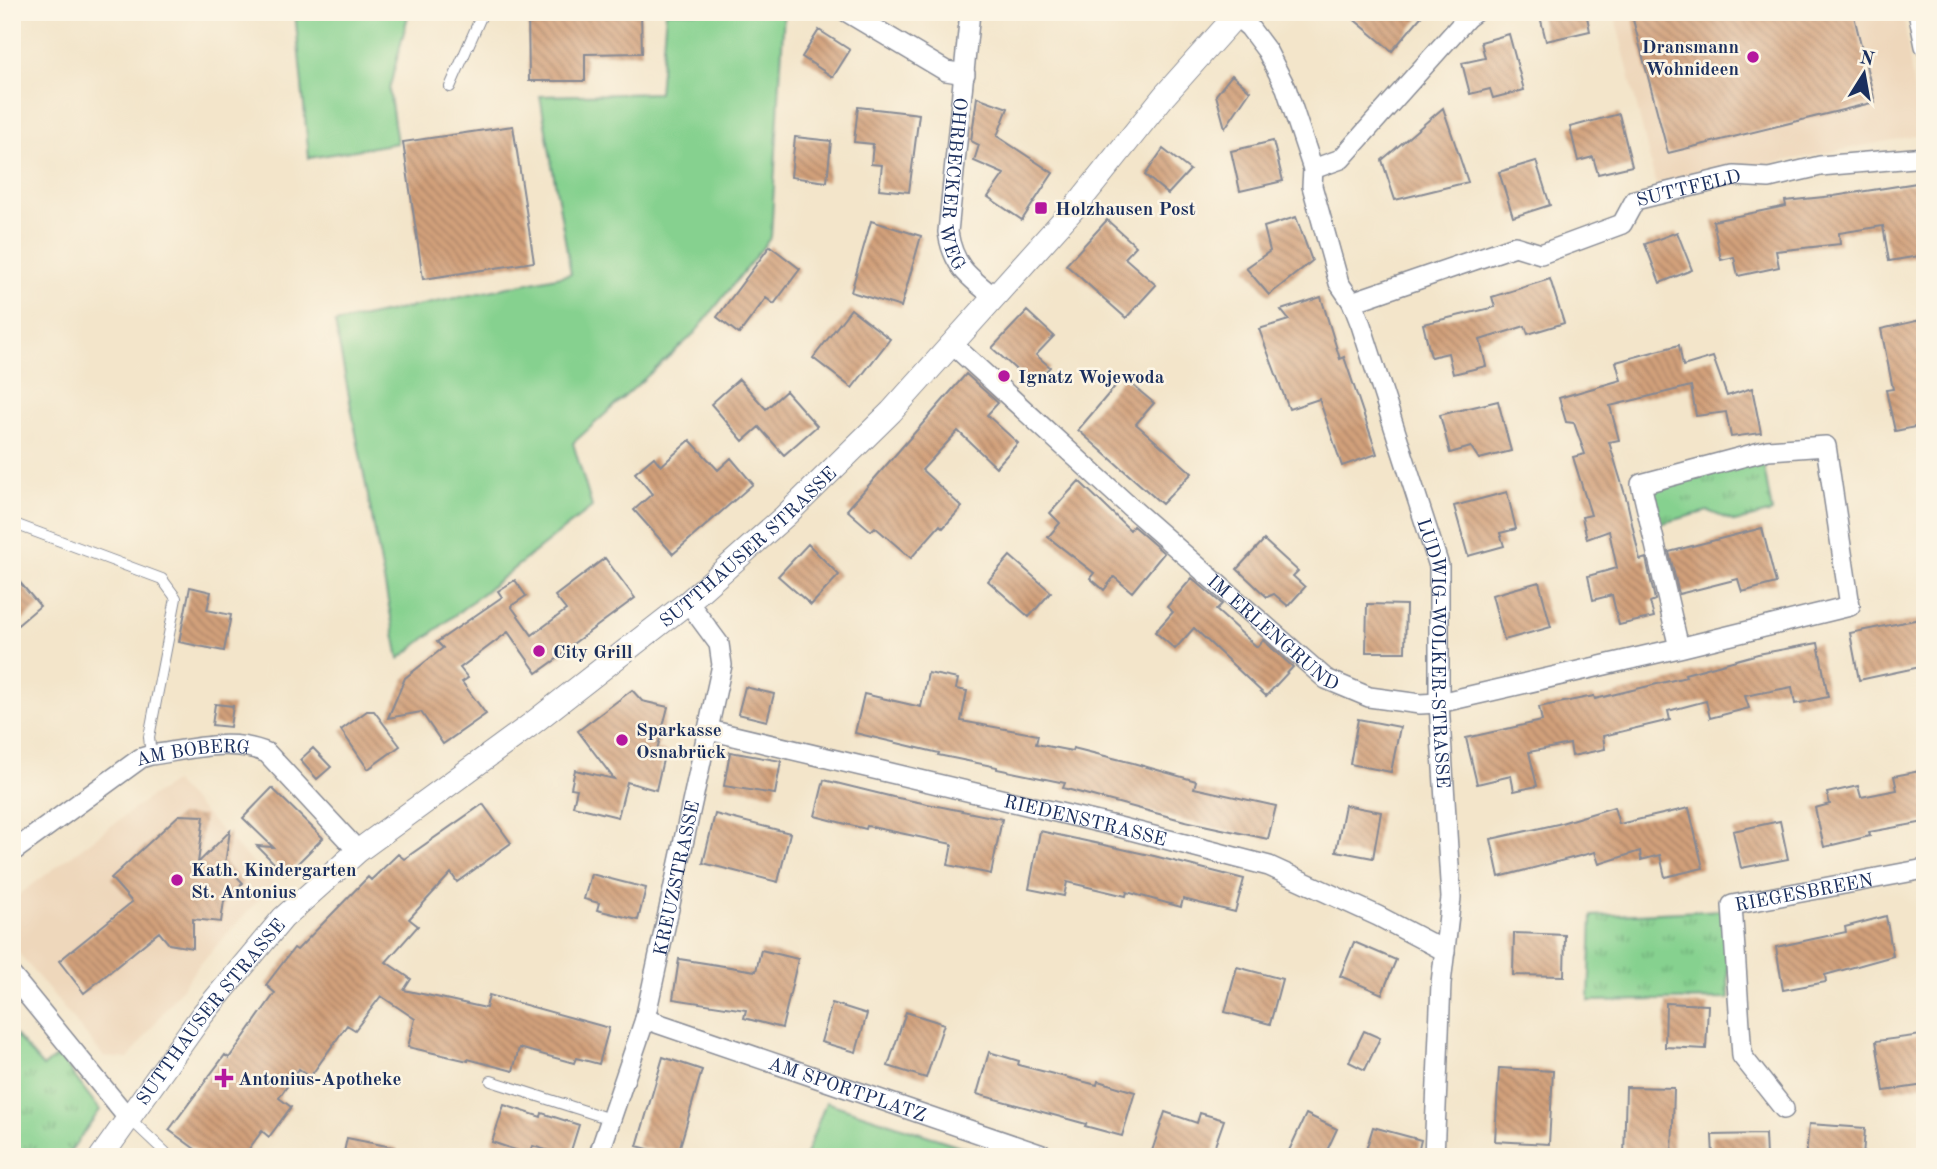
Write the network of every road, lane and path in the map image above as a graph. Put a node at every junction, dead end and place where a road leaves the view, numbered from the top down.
1 (483, 12) edge
2 (847, 12) edge
3 (970, 12) edge
4 (1475, 12) edge
5 (1918, 12) edge
6 (1238, 14) edge
7 (1925, 46) edge
8 (965, 74) junction
9 (450, 87) dead end
10 (1925, 157) edge
11 (1313, 169) junction
12 (994, 298) junction
13 (1353, 302) junction
14 (952, 344) junction
15 (12, 523) edge
16 (688, 602) junction
17 (1678, 648) junction
18 (1439, 703) junction
19 (709, 730) junction
20 (151, 754) junction
21 (358, 851) junction
22 (12, 852) edge
23 (1925, 869) edge
24 (1445, 951) junction
25 (12, 976) edge
26 (645, 1019) junction
27 (491, 1081) dead end
28 (1784, 1109) dead end
29 (611, 1119) junction
30 (136, 1125) junction
31 (101, 1157) edge
32 (162, 1157) edge
33 (598, 1157) edge
34 (1048, 1157) edge
35 (1434, 1157) edge

1 - 9 lane
2 - 8 street
3 - 8 street, OHRBECKER WEG
4 - 11 street
5 - 7 street
6 - 11 street, LUDWIG-WOLKER-STRASSE
6 - 12 street, SUTTHAUSER STRASSE
8 - 12 street, OHRBECKER WEG
10 - 13 street, SUTTFELD
11 - 13 street, LUDWIG-WOLKER-STRASSE
12 - 14 street, SUTTHAUSER STRASSE
13 - 18 street, LUDWIG-WOLKER-STRASSE
14 - 16 street, SUTTHAUSER STRASSE
14 - 18 street, IM ERLENGRUND
15 - 20 lane
16 - 19 street, KREUZSTRASSE
16 - 21 street, SUTTHAUSER STRASSE
17 - 17 street, IM ERLENGRUND
17 - 18 street, IM ERLENGRUND
18 - 24 street, LUDWIG-WOLKER-STRASSE
19 - 24 street, RIEDENSTRASSE
19 - 26 street, KREUZSTRASSE
20 - 21 street, AM BOBERG
20 - 22 street, AM BOBERG
21 - 30 street, SUTTHAUSER STRASSE
23 - 28 street, RIEGESBREEN
24 - 35 street, LUDWIG-WOLKER-STRASSE
25 - 30 street
26 - 29 street, KREUZSTRASSE
26 - 34 street, AM SPORTPLATZ
27 - 29 lane
29 - 33 street, KREUZSTRASSE
30 - 31 street, SUTTHAUSER STRASSE
30 - 32 lane

